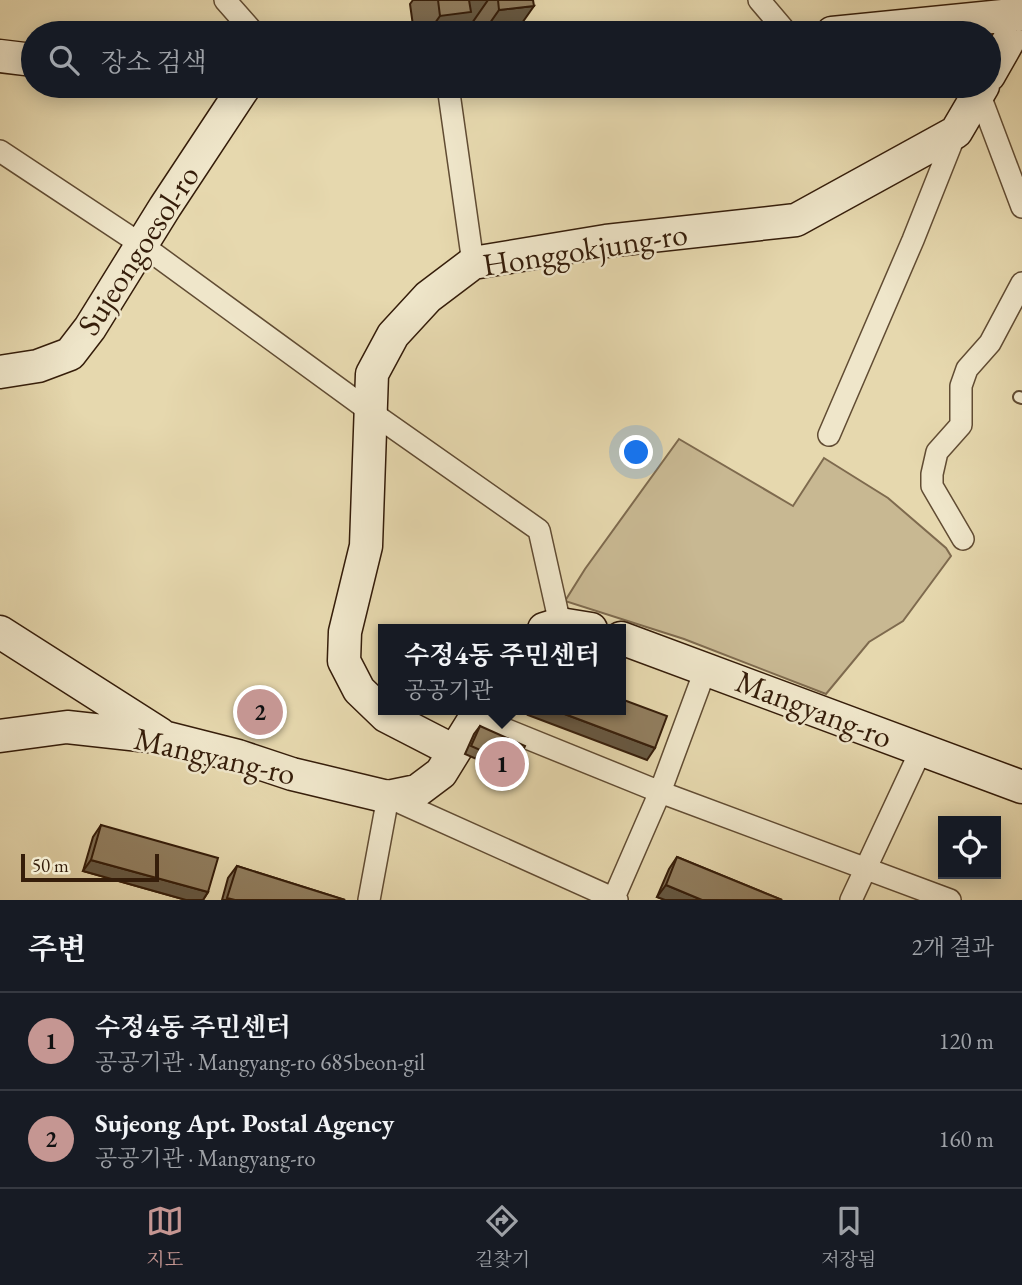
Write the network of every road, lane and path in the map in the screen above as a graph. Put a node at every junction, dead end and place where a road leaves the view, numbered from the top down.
1 (225, 0) edge
2 (759, 0) edge
3 (1022, 15) edge
4 (243, 21) edge
5 (776, 21) edge
6 (959, 21) edge
7 (1001, 53) edge
8 (0, 56) edge
9 (21, 59) edge
10 (237, 98) edge
11 (450, 98) edge
12 (976, 98) edge
13 (987, 98) edge
14 (956, 132) junction
15 (0, 151) edge
16 (1022, 207) edge
17 (142, 245) junction
18 (473, 263) junction
19 (1022, 283) edge
20 (0, 372) edge
21 (370, 412) junction
22 (829, 435) dead end
23 (962, 539) dead end
24 (552, 624) edge
25 (0, 632) edge
26 (626, 640) edge
27 (706, 668) junction
28 (378, 708) edge
29 (385, 715) edge
30 (476, 715) edge
31 (482, 715) edge
32 (0, 736) edge
33 (167, 738) junction
34 (921, 750) junction
35 (454, 751) junction
36 (1022, 787) edge
37 (660, 792) junction
38 (387, 797) junction
39 (865, 868) junction
40 (369, 900) edge
41 (614, 900) edge
42 (851, 900) edge
43 (950, 900) edge

1 - 4 street
2 - 5 street
3 - 6 street
3 - 7 street
8 - 9 street
10 - 17 street, Sujeongoesol-ro
11 - 18 street
12 - 14 street
13 - 16 street
14 - 18 street, Honggokjung-ro
14 - 22 street
15 - 17 street
17 - 20 street, Sujeongoesol-ro
17 - 21 street
18 - 21 street, Honggokjung-ro
19 - 23 street
21 - 24 street
21 - 28 street, Honggokjung-ro
25 - 33 street
26 - 27 street, Mangyang-ro
27 - 34 street, Mangyang-ro
27 - 37 street, Mangyang-ro
29 - 35 street, Honggokjung-ro
30 - 35 street, Mangyang-ro
31 - 37 street
32 - 33 street, Mangyang-ro
33 - 38 street, Mangyang-ro
34 - 36 street, Mangyang-ro
34 - 39 street, Mangyang-ro
35 - 38 street, Mangyang-ro
37 - 39 street
37 - 41 street, Mangyang-ro
38 - 40 street
38 - 41 street
39 - 42 street, Mangyang-ro
39 - 43 street

